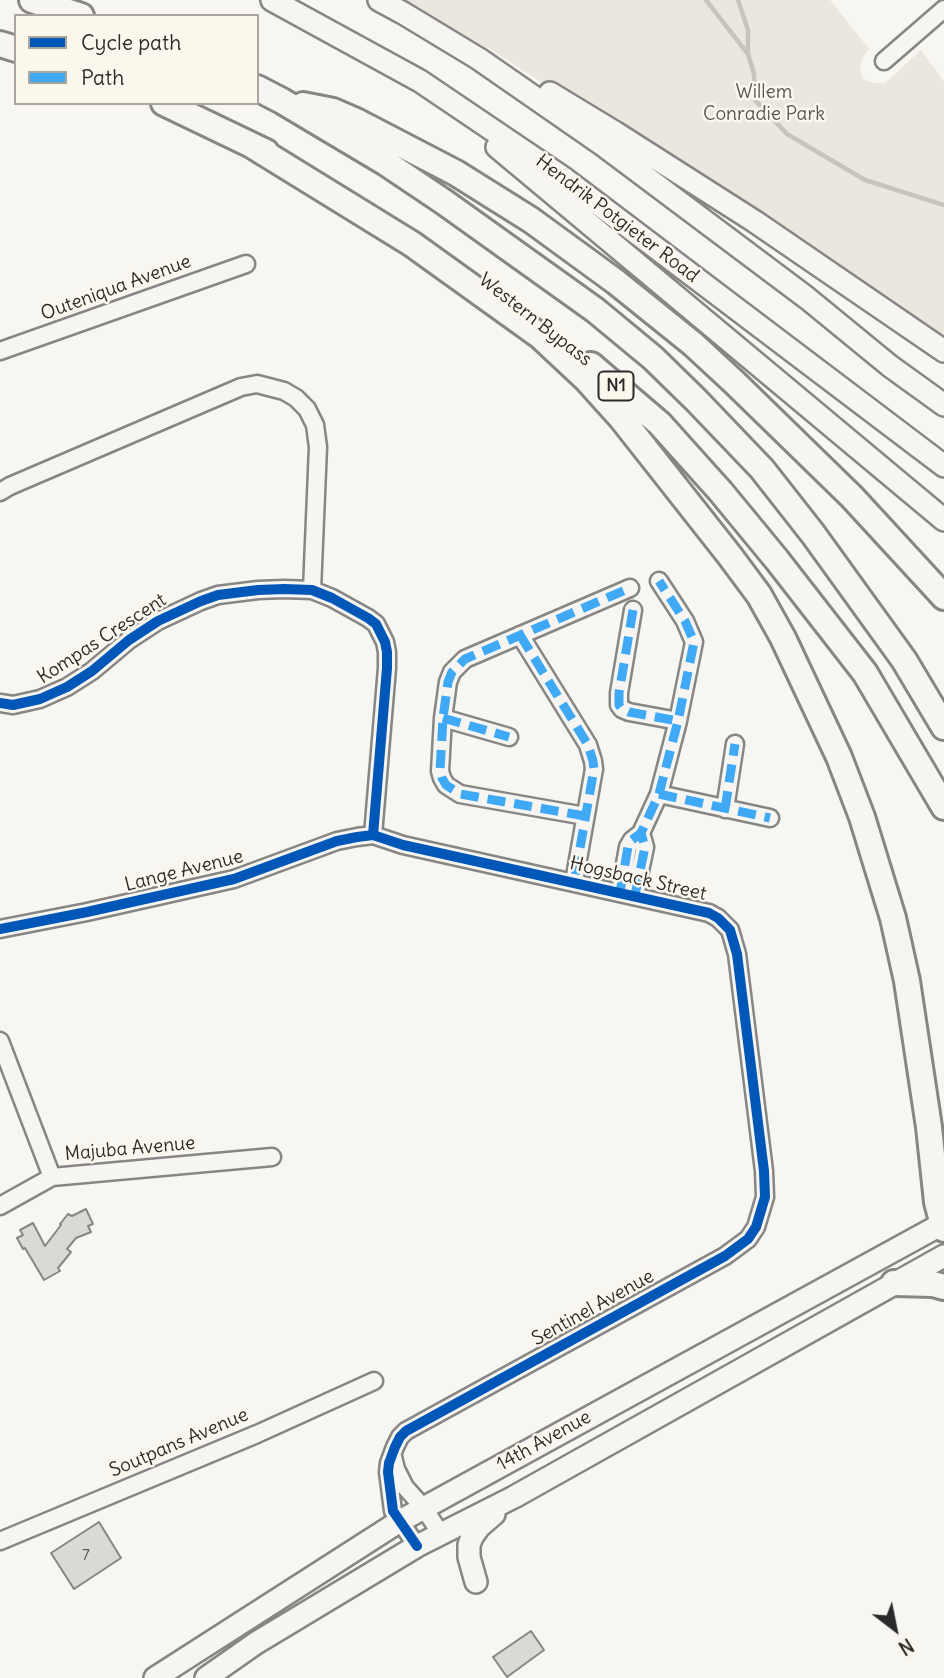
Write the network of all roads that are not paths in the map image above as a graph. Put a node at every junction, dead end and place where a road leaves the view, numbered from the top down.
1 (32, 0) edge
2 (272, 0) edge
3 (379, 0) edge
4 (944, 9) edge
5 (75, 14) edge
6 (479, 59) junction
7 (884, 61) dead end
8 (420, 80) junction
9 (259, 89) edge
10 (282, 100) junction
11 (168, 105) edge
12 (253, 146) junction
13 (246, 264) dead end
14 (0, 351) edge
15 (944, 351) edge
16 (944, 405) edge
17 (944, 466) edge
18 (0, 492) edge
19 (944, 520) edge
20 (659, 581) dead end
21 (630, 588) dead end
22 (312, 590) junction
23 (944, 597) edge
24 (633, 610) dead end
25 (520, 635) junction
26 (0, 703) edge
27 (443, 718) junction
28 (678, 722) junction
29 (944, 727) edge
30 (509, 737) dead end
31 (735, 744) dead end
32 (659, 793) junction
33 (944, 807) edge
34 (725, 809) junction
35 (584, 816) junction
36 (770, 818) dead end
37 (373, 835) junction
38 (574, 882) junction
39 (628, 893) junction
40 (0, 929) edge
41 (0, 1041) edge
42 (754, 1092) joint
43 (272, 1157) dead end
44 (52, 1177) junction
45 (0, 1206) edge
46 (943, 1225) edge
47 (944, 1256) edge
48 (894, 1283) junction
49 (944, 1287) edge
50 (374, 1381) dead end
51 (393, 1454) junction
52 (514, 1497) junction
53 (423, 1507) junction
54 (400, 1521) junction
55 (442, 1534) junction
56 (0, 1541) edge
57 (418, 1546) junction
58 (476, 1582) dead end
59 (155, 1678) edge
60 (206, 1678) edge

1 - 5 highway
2 - 8 main road, Hendrik Potgieter Road
3 - 6 main road
4 - 7 street
6 - 15 main road
6 - 16 main road
8 - 17 main road, Hendrik Potgieter Road
8 - 19 main road
9 - 10 highway, N1
10 - 23 highway
10 - 29 highway, N1
11 - 12 highway, Western Bypass / N1
12 - 33 highway, Western Bypass / N1
12 - 46 highway
13 - 14 street, Outeniqua Avenue
18 - 22 street
20 - 28 street
21 - 25 street
22 - 26 street, Kompas Crescent
22 - 37 street, Kompas Crescent
24 - 28 street
25 - 27 street
25 - 35 street
27 - 30 street
27 - 35 street
28 - 32 street
31 - 34 street
32 - 34 street
32 - 39 street
34 - 36 street
35 - 38 street
37 - 38 street, Hogsback Street
37 - 40 street, Lange Avenue
38 - 39 street, Hogsback Street
39 - 42 street, Hogsback Street
41 - 44 street
42 - 51 street, Sentinel Avenue
43 - 44 street, Majuba Avenue
44 - 45 street, Majuba Avenue
46 - 53 main road, 14th Avenue
47 - 48 main road, 14th Avenue
48 - 49 highway
48 - 52 main road, 14th Avenue
50 - 56 street, Soutpans Avenue
51 - 53 street
51 - 54 street
52 - 55 main road, 14th Avenue
52 - 58 main road
53 - 54 main road, 14th Avenue
53 - 55 street
54 - 57 street
54 - 59 main road, 14th Avenue
55 - 57 main road, 14th Avenue
57 - 60 main road, 14th Avenue

